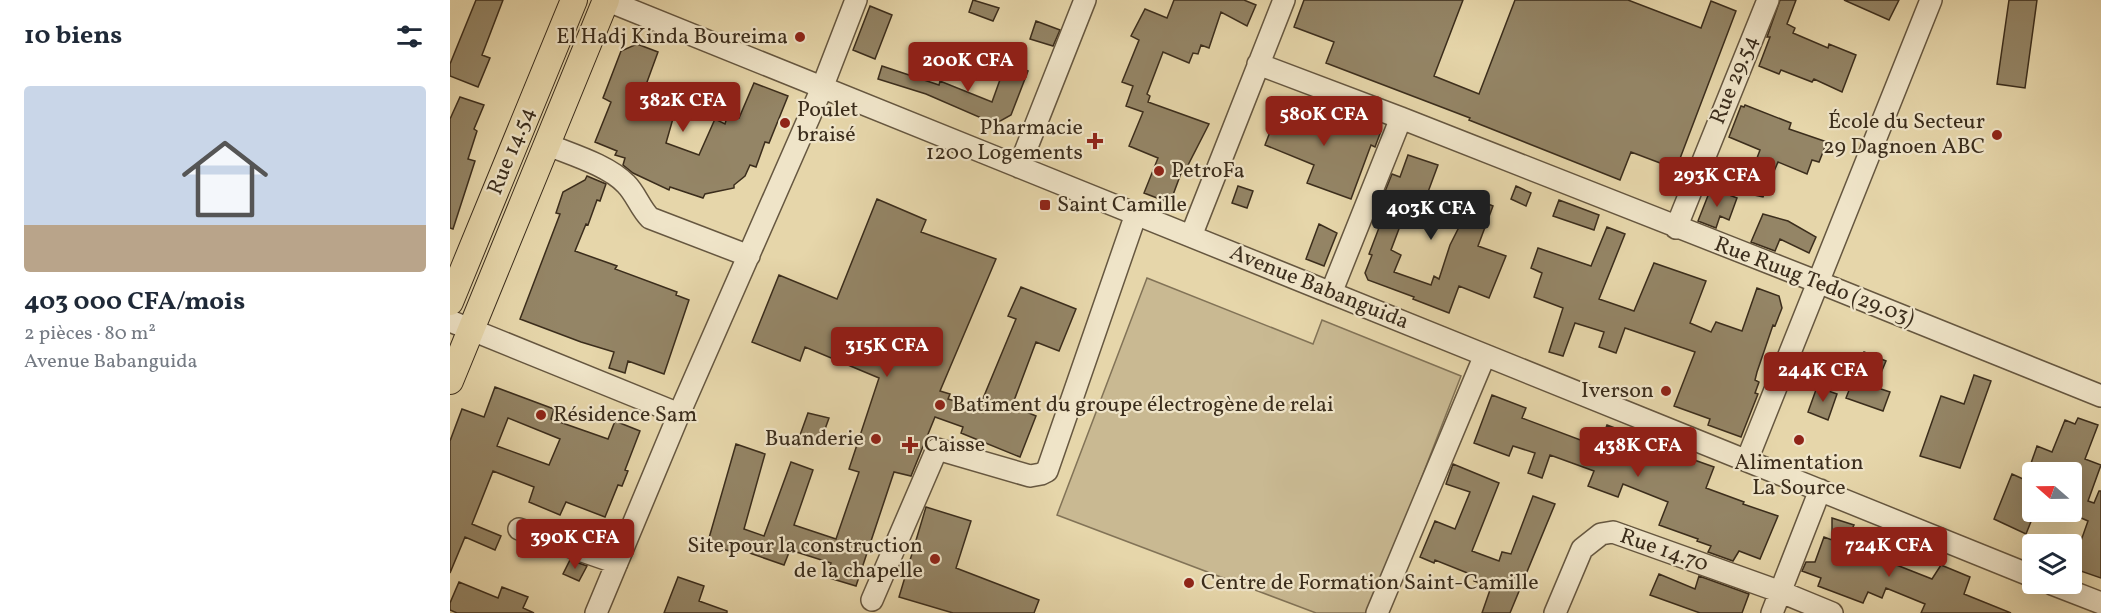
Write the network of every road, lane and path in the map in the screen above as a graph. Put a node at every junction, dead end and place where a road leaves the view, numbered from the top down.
1 (574, 0) edge
2 (606, 0) edge
3 (856, 0) edge
4 (1085, 0) edge
5 (1284, 0) edge
6 (1768, 0) edge
7 (1931, 0) edge
8 (1258, 64) junction
9 (822, 88) junction
10 (1401, 118) junction
11 (546, 144) junction
12 (1019, 167) junction
13 (1136, 214) junction
14 (1676, 228) junction
15 (1191, 236) junction
16 (749, 256) junction
17 (1818, 282) junction
18 (1331, 293) junction
19 (450, 302) edge
20 (460, 326) edge
21 (1485, 355) junction
22 (450, 381) edge
23 (2101, 396) edge
24 (679, 414) junction
25 (1747, 460) junction
26 (1820, 490) junction
27 (519, 529) dead end
28 (617, 563) junction
29 (2022, 572) edge
30 (1781, 592) junction
31 (2078, 594) edge
32 (872, 600) dead end
33 (2101, 603) edge
34 (596, 613) edge
35 (1377, 613) edge
36 (1555, 613) edge
37 (1772, 613) edge
38 (1832, 613) edge

1 - 19 main road, Rue 14.54
2 - 9 street, Avenue Babanguida
2 - 11 main road
3 - 9 street
4 - 12 street
5 - 8 street
6 - 14 street, Rue 29.54
7 - 17 street
8 - 10 street, Rue Ruug Tedo (29.03)
8 - 15 street
9 - 12 street, Avenue Babanguida
9 - 16 street
10 - 14 street, Rue Ruug Tedo (29.03)
10 - 18 street
11 - 16 street
11 - 20 main road
12 - 13 street, Avenue Babanguida
13 - 15 street, Avenue Babanguida
13 - 32 street
14 - 17 street, Rue Ruug Tedo (29.03)
15 - 18 street, Avenue Babanguida
16 - 24 street
17 - 23 street, Rue Ruug Tedo (29.03)
17 - 25 street
18 - 21 street, Avenue Babanguida
20 - 22 main road
20 - 24 street
21 - 25 street, Avenue Babanguida
21 - 35 street
24 - 28 street
25 - 26 street, Avenue Babanguida
26 - 29 street, Avenue Babanguida
26 - 30 street
27 - 28 street
28 - 34 street
30 - 36 street, Rue 14.70
30 - 37 street
30 - 38 street, Rue 14.70
31 - 33 street

